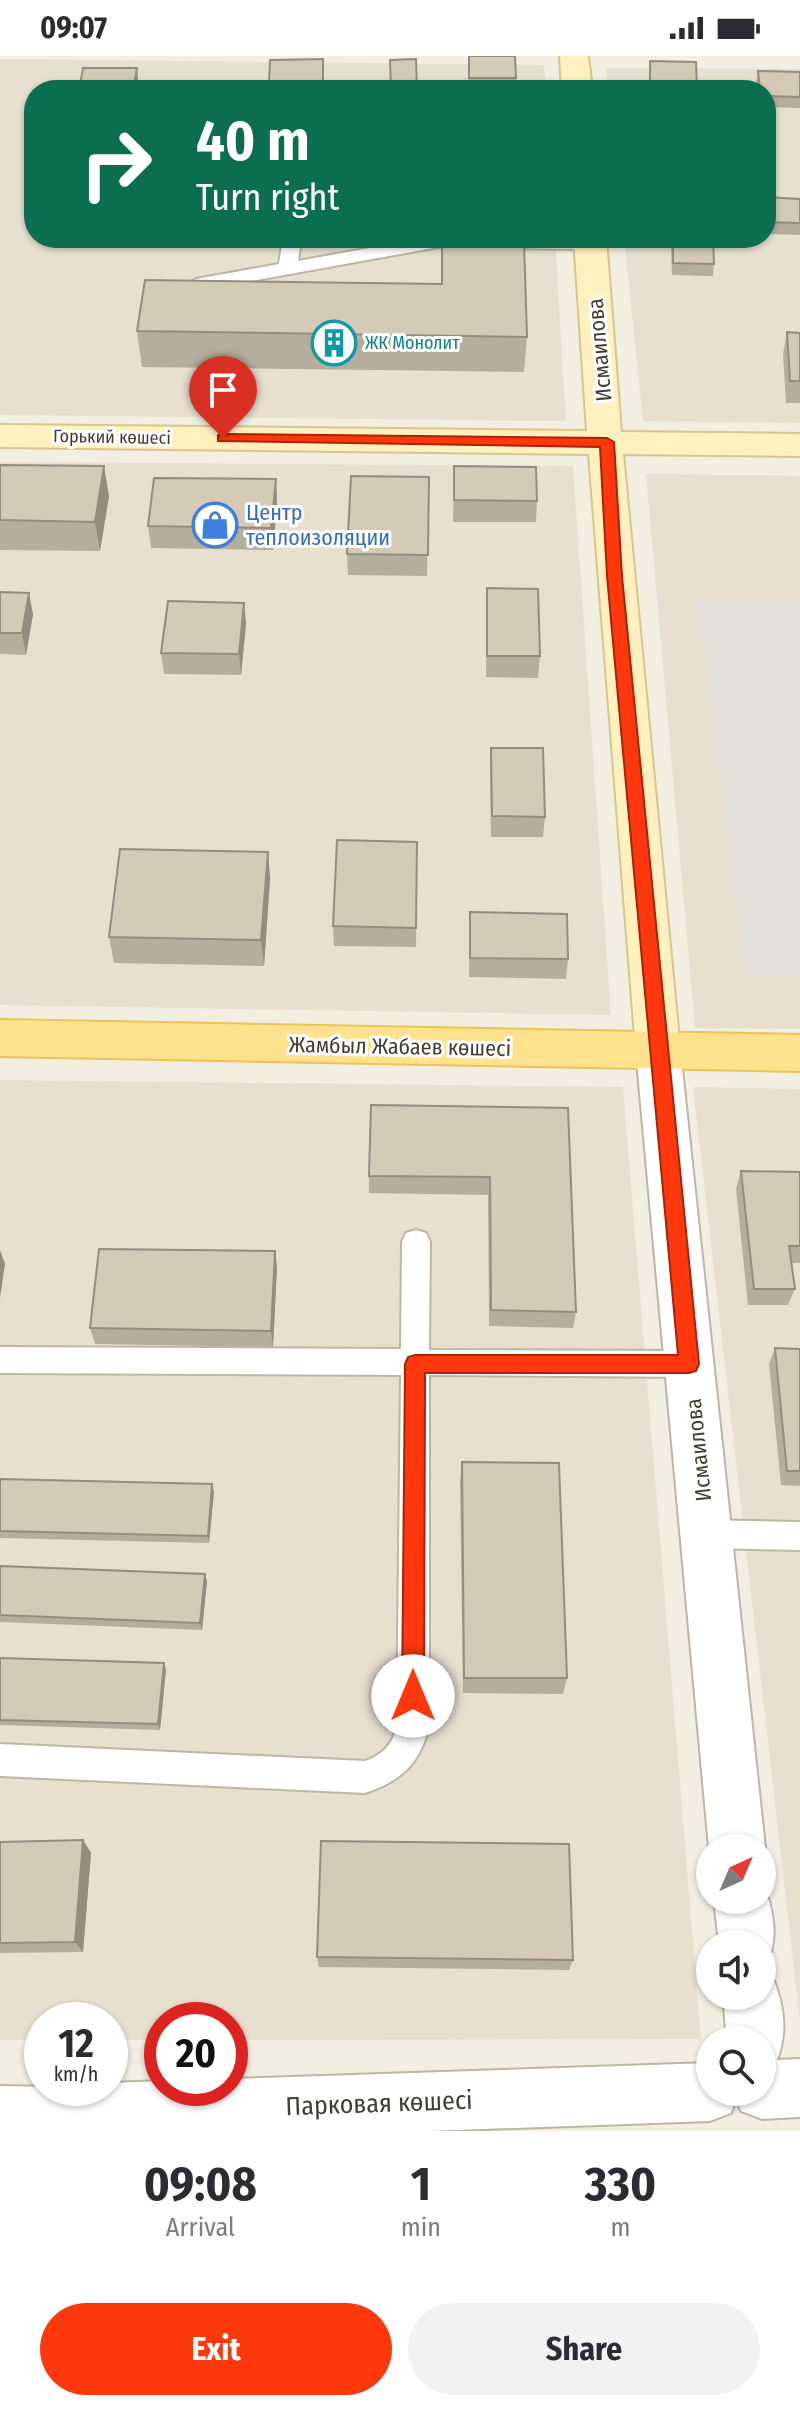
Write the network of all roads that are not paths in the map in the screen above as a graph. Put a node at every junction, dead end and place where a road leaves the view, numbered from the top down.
1 (574, 56) edge
2 (576, 80) edge
3 (290, 248) edge
4 (402, 248) edge
5 (591, 248) edge
6 (287, 270) junction
7 (196, 285) edge
8 (0, 436) edge
9 (607, 442) junction
10 (800, 445) edge
11 (0, 1038) edge
12 (658, 1050) junction
13 (800, 1053) edge
14 (416, 1242) dead end
15 (0, 1360) edge
16 (415, 1364) junction
17 (689, 1364) junction
18 (706, 1534) junction
19 (800, 1536) edge
20 (0, 1760) edge
21 (736, 1834) edge
22 (800, 2088) edge
23 (776, 2089) edge
24 (696, 2092) edge
25 (0, 2116) edge

1 - 2 street
3 - 6 lane
4 - 6 lane
5 - 9 street, Исмаилова
6 - 7 lane
8 - 9 street, Горький көшесі
9 - 10 street, Горький көшесі
9 - 12 street, Исмаилова
11 - 12 main road, Жамбыл Жабаев көшесі
12 - 13 main road, Жамбыл Жабаев көшесі
12 - 17 street, Исмаилова
14 - 16 lane
15 - 16 lane
16 - 17 lane
16 - 20 lane
17 - 18 street, Исмаилова
18 - 19 lane
18 - 21 street, Исмаилова
22 - 23 street
24 - 25 street, Парковая көшесі

